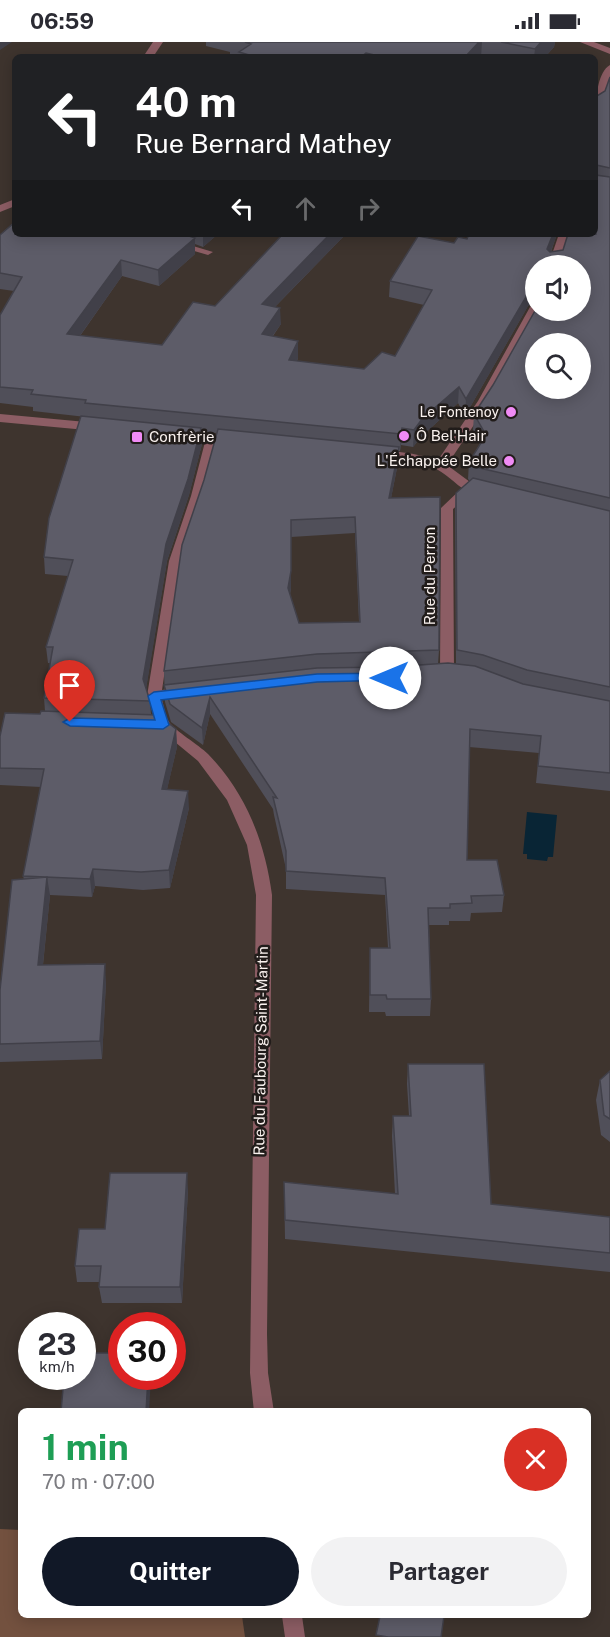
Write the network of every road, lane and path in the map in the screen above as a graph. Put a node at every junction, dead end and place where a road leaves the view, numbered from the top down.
1 (585, 42) edge
2 (610, 51) edge
3 (610, 68) edge
4 (598, 101) edge
5 (152, 237) edge
6 (563, 237) edge
7 (208, 252) dead end
8 (557, 255) edge
9 (528, 321) edge
10 (0, 418) edge
11 (105, 428) edge
12 (165, 434) edge
13 (212, 439) junction
14 (245, 442) edge
15 (371, 454) edge
16 (441, 465) junction
17 (469, 489) junction
18 (491, 494) edge
19 (446, 674) edge
20 (200, 690) edge
21 (154, 696) junction
22 (263, 1408) edge
23 (292, 1618) edge
24 (295, 1637) edge

1 - 2 street
3 - 4 street
5 - 7 street
6 - 8 street
9 - 16 street
10 - 11 street
12 - 13 street
13 - 14 street
13 - 21 street
15 - 16 street
16 - 17 street
17 - 18 street
17 - 19 street, Rue du Perron
20 - 21 street
21 - 22 street, Rue du Faubourg Saint-Martin
23 - 24 street

